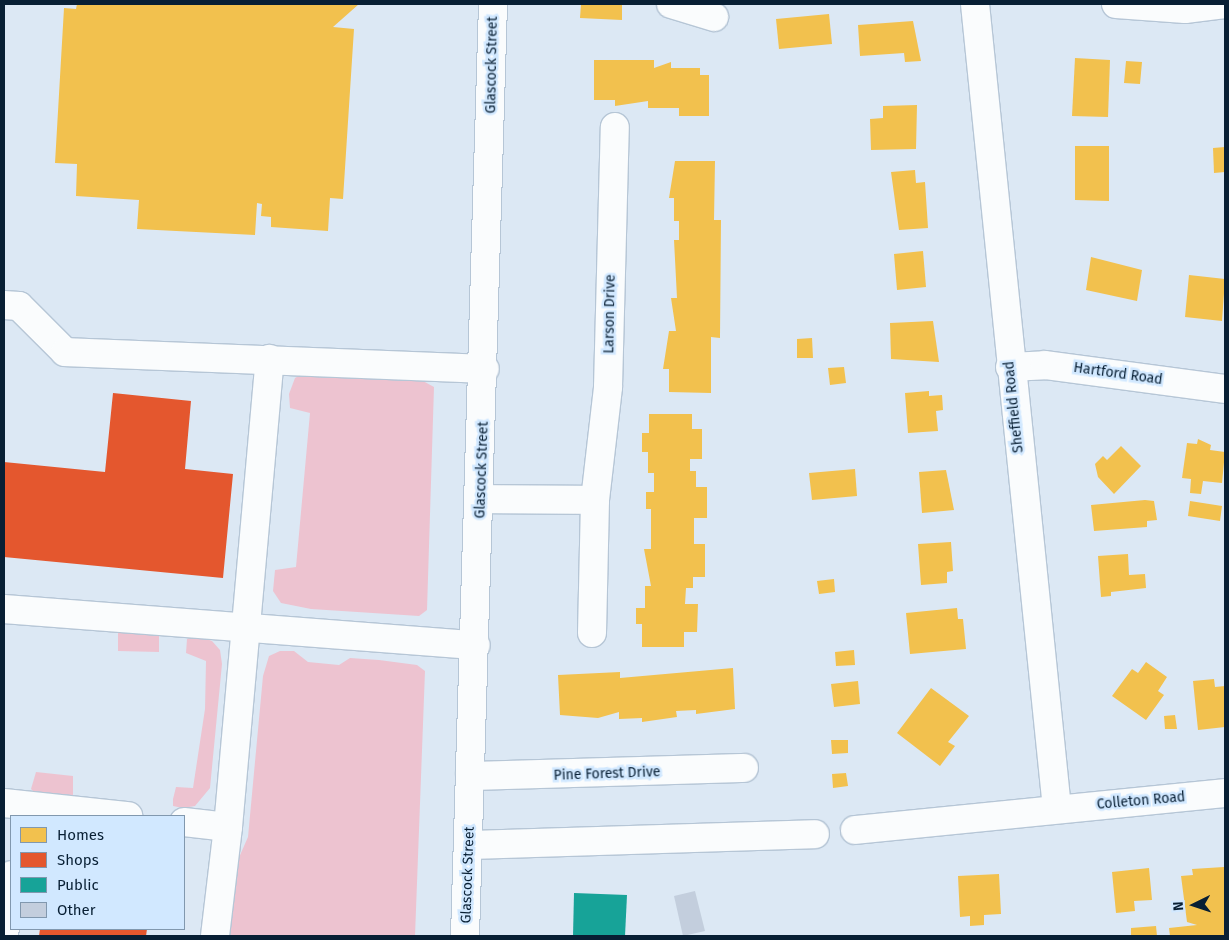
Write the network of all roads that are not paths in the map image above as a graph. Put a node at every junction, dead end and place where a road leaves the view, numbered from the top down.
1 (493, 4) edge
2 (671, 4) edge
3 (975, 4) edge
4 (1116, 4) edge
5 (1225, 4) edge
6 (714, 17) dead end
7 (615, 127) dead end
8 (4, 305) edge
9 (270, 359) junction
10 (1010, 367) junction
11 (485, 369) junction
12 (1225, 389) edge
13 (481, 500) junction
14 (595, 500) junction
15 (4, 608) edge
16 (248, 627) junction
17 (592, 634) dead end
18 (476, 645) junction
19 (744, 768) dead end
20 (470, 776) junction
21 (1225, 793) edge
22 (14, 808) edge
23 (1057, 810) junction
24 (114, 815) edge
25 (185, 822) edge
26 (228, 827) junction
27 (855, 830) dead end
28 (815, 834) dead end
29 (469, 844) junction
30 (10, 884) edge
31 (4, 936) edge
32 (215, 936) edge
33 (465, 936) edge

1 - 11 street, Glascock Street
2 - 6 street
3 - 10 street, Sheffield Road
4 - 5 street
7 - 14 street, Larson Drive
8 - 9 street
9 - 11 street
9 - 16 street
10 - 12 street, Hartford Road
10 - 23 street, Sheffield Road
11 - 13 street, Glascock Street
13 - 14 street
13 - 18 street, Glascock Street
14 - 17 street, Larson Drive
15 - 16 street
16 - 18 street
16 - 26 street
18 - 20 street, Glascock Street
19 - 20 street, Pine Forest Drive
20 - 29 street, Glascock Street
21 - 23 street, Colleton Road
22 - 24 street
23 - 27 street, Colleton Road
25 - 26 street
26 - 32 street
28 - 29 street
29 - 33 street, Glascock Street
30 - 31 street

